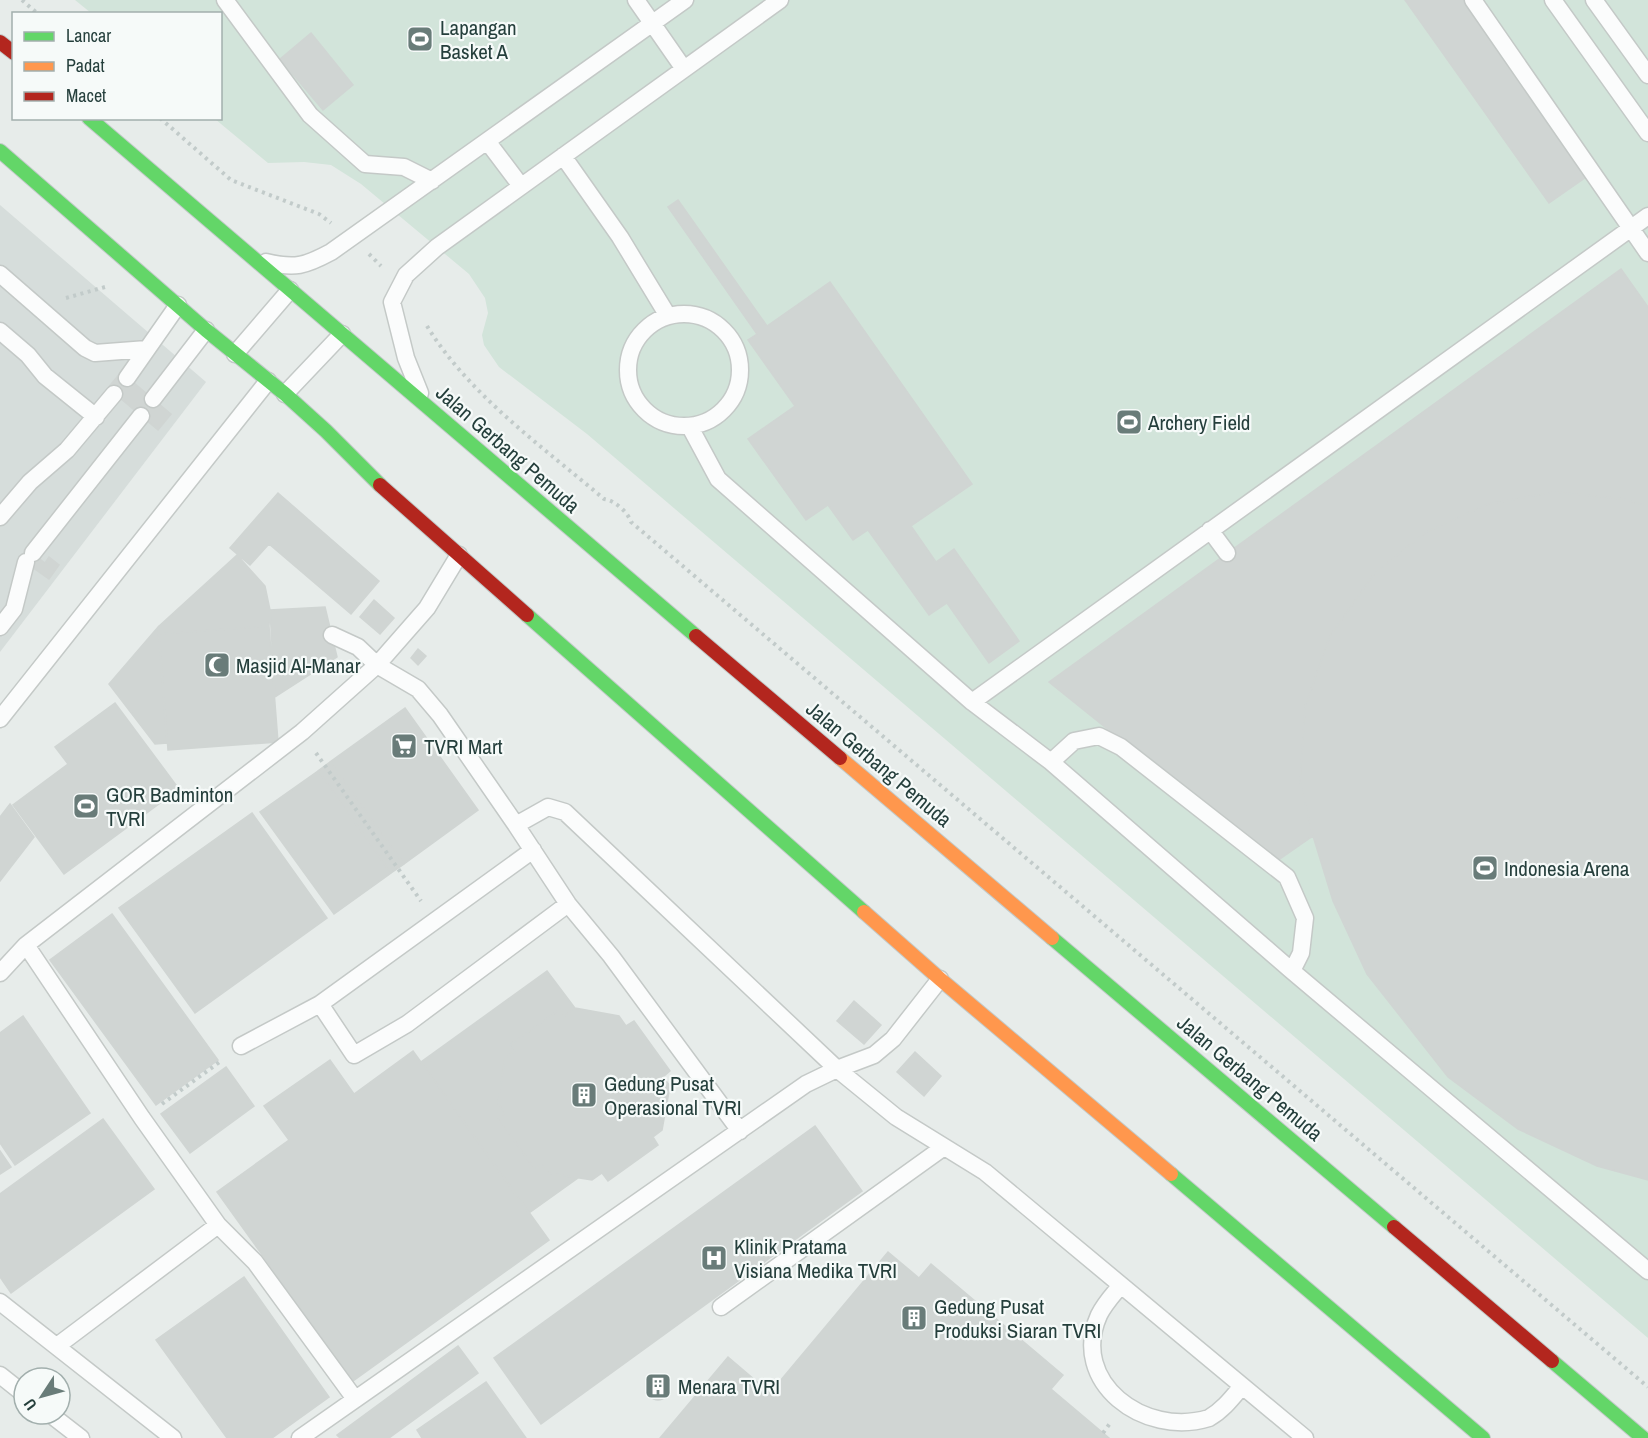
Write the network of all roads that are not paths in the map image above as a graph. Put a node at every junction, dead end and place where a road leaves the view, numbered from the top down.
1 (225, 0) edge
2 (636, 0) edge
3 (685, 0) edge
4 (780, 0) edge
5 (1473, 0) edge
6 (1553, 0) edge
7 (1594, 0) edge
8 (653, 23) junction
9 (0, 42) edge
10 (12, 51) edge
11 (684, 69) junction
12 (1648, 75) edge
13 (91, 120) edge
14 (1648, 133) edge
15 (487, 141) junction
16 (0, 152) edge
17 (563, 156) junction
18 (432, 181) junction
19 (521, 186) junction
20 (1648, 216) edge
21 (1631, 228) junction
22 (1648, 253) edge
23 (252, 258) junction
24 (0, 274) edge
25 (290, 290) junction
26 (178, 305) junction
27 (668, 316) junction
28 (206, 330) junction
29 (0, 332) edge
30 (342, 334) junction
31 (147, 349) junction
32 (235, 354) junction
33 (127, 378) dead end
34 (268, 381) junction
35 (285, 394) junction
36 (112, 396) dead end
37 (153, 399) dead end
38 (425, 406) junction
39 (96, 417) junction
40 (139, 419) dead end
41 (690, 427) junction
42 (0, 517) edge
43 (1210, 530) junction
44 (1227, 553) dead end
45 (459, 555) junction
46 (0, 627) edge
47 (332, 635) dead end
48 (377, 665) junction
49 (972, 702) junction
50 (0, 719) edge
51 (1051, 762) junction
52 (516, 825) junction
53 (533, 850) junction
54 (568, 904) junction
55 (26, 945) junction
56 (1292, 971) junction
57 (0, 973) edge
58 (940, 979) junction
59 (320, 1004) junction
60 (242, 1046) road end
61 (837, 1069) junction
62 (740, 1131) junction
63 (944, 1147) junction
64 (218, 1225) junction
65 (1648, 1270) edge
66 (1121, 1285) junction
67 (0, 1302) edge
68 (721, 1307) dead end
69 (57, 1346) junction
70 (0, 1375) edge
71 (12, 1384) edge
72 (1242, 1386) junction
73 (355, 1399) junction
74 (66, 1426) edge
75 (81, 1438) edge
76 (173, 1438) edge
77 (300, 1438) edge
78 (1305, 1438) edge
79 (1482, 1438) edge
80 (1643, 1438) edge

1 - 18 lane
2 - 8 lane
3 - 8 lane
4 - 11 lane
5 - 21 lane
6 - 14 lane
7 - 12 lane
8 - 11 lane
8 - 15 lane
9 - 10 main road
11 - 17 lane
13 - 23 main road, Jalan Gerbang Pemuda
15 - 18 lane
15 - 19 lane
16 - 26 main road
17 - 19 lane
17 - 27 lane
18 - 23 lane
19 - 38 lane
20 - 21 lane
21 - 22 lane
21 - 43 lane
23 - 25 main road, Jalan Gerbang Pemuda
24 - 31 lane
25 - 30 main road, Jalan Gerbang Pemuda
25 - 32 lane
26 - 28 main road
26 - 31 lane
27 - 41 lane
27 - 41 lane
28 - 32 main road
28 - 37 lane
29 - 39 lane
30 - 35 lane
30 - 38 main road, Jalan Gerbang Pemuda
31 - 33 lane
32 - 34 main road
34 - 35 main road
34 - 50 lane
35 - 45 main road
36 - 39 lane
38 - 80 main road, Jalan Gerbang Pemuda
39 - 42 lane
40 - 46 lane
41 - 49 lane
43 - 44 lane
43 - 49 lane
45 - 48 lane
45 - 58 main road
47 - 48 lane
48 - 52 lane
48 - 55 lane
49 - 51 lane
51 - 56 lane
51 - 56 lane
52 - 53 lane
52 - 61 lane
53 - 54 lane
53 - 59 lane
54 - 59 lane
54 - 62 lane
55 - 57 lane
55 - 64 lane
56 - 65 lane
58 - 61 lane
58 - 79 main road
59 - 60 lane
61 - 62 lane
61 - 63 lane
62 - 73 lane
63 - 66 lane
63 - 68 lane
64 - 69 lane
64 - 73 lane
66 - 72 lane
66 - 72 lane
67 - 69 lane
69 - 76 lane
70 - 71 lane
72 - 78 lane
73 - 77 lane
74 - 75 lane

